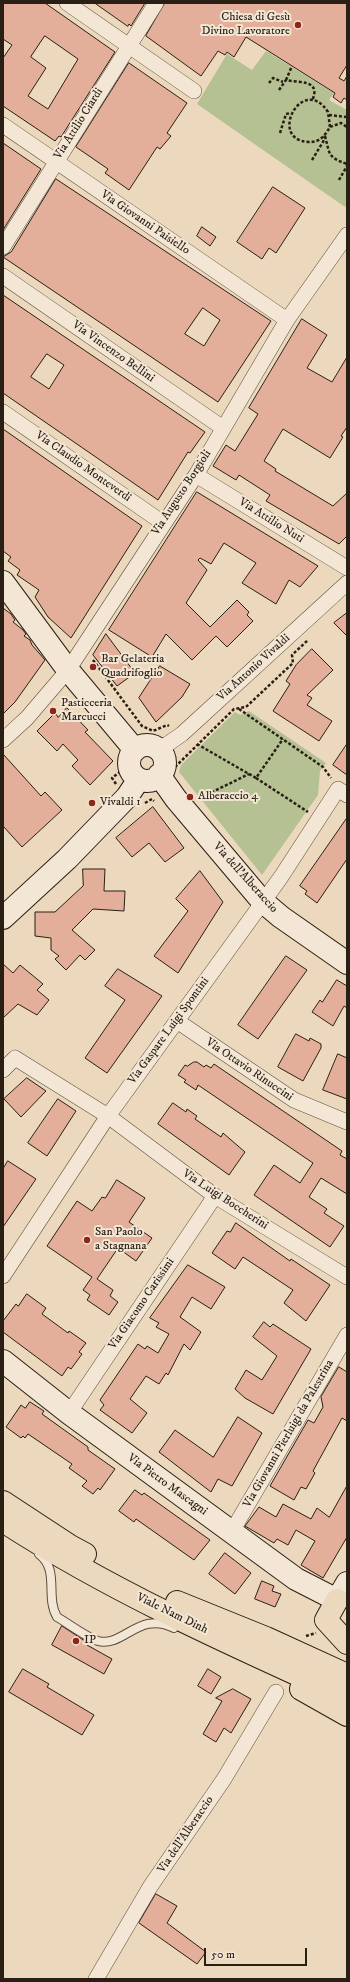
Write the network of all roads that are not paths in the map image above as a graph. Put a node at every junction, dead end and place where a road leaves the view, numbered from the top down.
1 (67, 3) edge
2 (156, 3) edge
3 (128, 47) junction
4 (194, 91) dead end
5 (3, 125) edge
6 (55, 162) junction
7 (347, 235) edge
8 (3, 247) edge
9 (3, 276) edge
10 (287, 320) junction
11 (3, 412) edge
12 (223, 428) junction
13 (196, 475) junction
14 (163, 522) junction
15 (347, 568) edge
16 (3, 582) edge
17 (347, 583) edge
18 (68, 670) junction
19 (3, 740) edge
20 (135, 750) junction
21 (159, 750) junction
22 (152, 775) junction
23 (342, 792) edge
24 (3, 900) edge
25 (262, 901) junction
26 (3, 918) edge
27 (347, 963) edge
28 (177, 1021) junction
29 (3, 1070) edge
30 (108, 1116) junction
31 (347, 1122) edge
32 (215, 1196) junction
33 (3, 1276) edge
34 (347, 1277) edge
35 (347, 1335) edge
36 (3, 1361) edge
37 (69, 1413) junction
38 (3, 1502) edge
39 (3, 1522) edge
40 (231, 1533) junction
41 (22, 1543) dead end
42 (342, 1591) edge
43 (180, 1631) dead end
44 (347, 1643) edge
45 (214, 1646) dead end
46 (238, 1647) junction
47 (264, 1648) junction
48 (347, 1661) edge
49 (347, 1675) edge
50 (276, 1692) dead end
51 (347, 1697) edge
52 (347, 1714) edge
53 (96, 1979) edge

1 - 3 street
2 - 3 street, Via Attilio Ciardi
3 - 4 street
3 - 6 street, Via Attilio Ciardi
5 - 6 street, Via Giovanni Paisiello
6 - 8 street, Via Attilio Ciardi
6 - 10 street, Via Giovanni Paisiello
7 - 10 street, Via Augusto Borgioli
9 - 12 street, Via Vincenzo Bellini
10 - 12 street, Via Augusto Borgioli
11 - 14 street, Via Claudio Monteverdi
12 - 13 street, Via Augusto Borgioli
13 - 14 street, Via Augusto Borgioli
13 - 15 street, Via Attilio Nuti
14 - 18 street, Via Augusto Borgioli
16 - 18 street
17 - 21 street, Via Antonio Vivaldi
18 - 19 street, Via Augusto Borgioli
18 - 20 street
20 - 21 street
20 - 22 street
21 - 22 street
22 - 24 street
22 - 25 street, Via dell'Alberaccio
22 - 26 street
23 - 25 street, Via Gaspare Luigi Spontini
25 - 27 street, Via dell'Alberaccio
25 - 28 street, Via Gaspare Luigi Spontini
28 - 30 street, Via Gaspare Luigi Spontini
28 - 31 street, Via Ottavio Rinuccini
29 - 30 street, Via Luigi Boccherini
30 - 32 street, Via Luigi Boccherini
30 - 33 street, Via Gaspare Luigi Spontini
32 - 34 street, Via Luigi Boccherini
32 - 37 street, Via Giacomo Carissimi
35 - 40 street, Via Giovanni Pierluigi da Palestrina
36 - 37 street, Via Pietro Mascagni
37 - 40 street, Via Pietro Mascagni
38 - 47 main road, Viale Nam Dinh
39 - 46 main road, Viale Nam Dinh
40 - 42 street, Via Pietro Mascagni
41 - 43 lane
42 - 44 main road
45 - 46 lane
46 - 47 main road, Viale Nam Dinh
47 - 48 main road
47 - 49 main road, Viale Nam Dinh
47 - 51 main road, Viale Nam Dinh
47 - 52 main road
50 - 53 street, Via dell'Alberaccio

